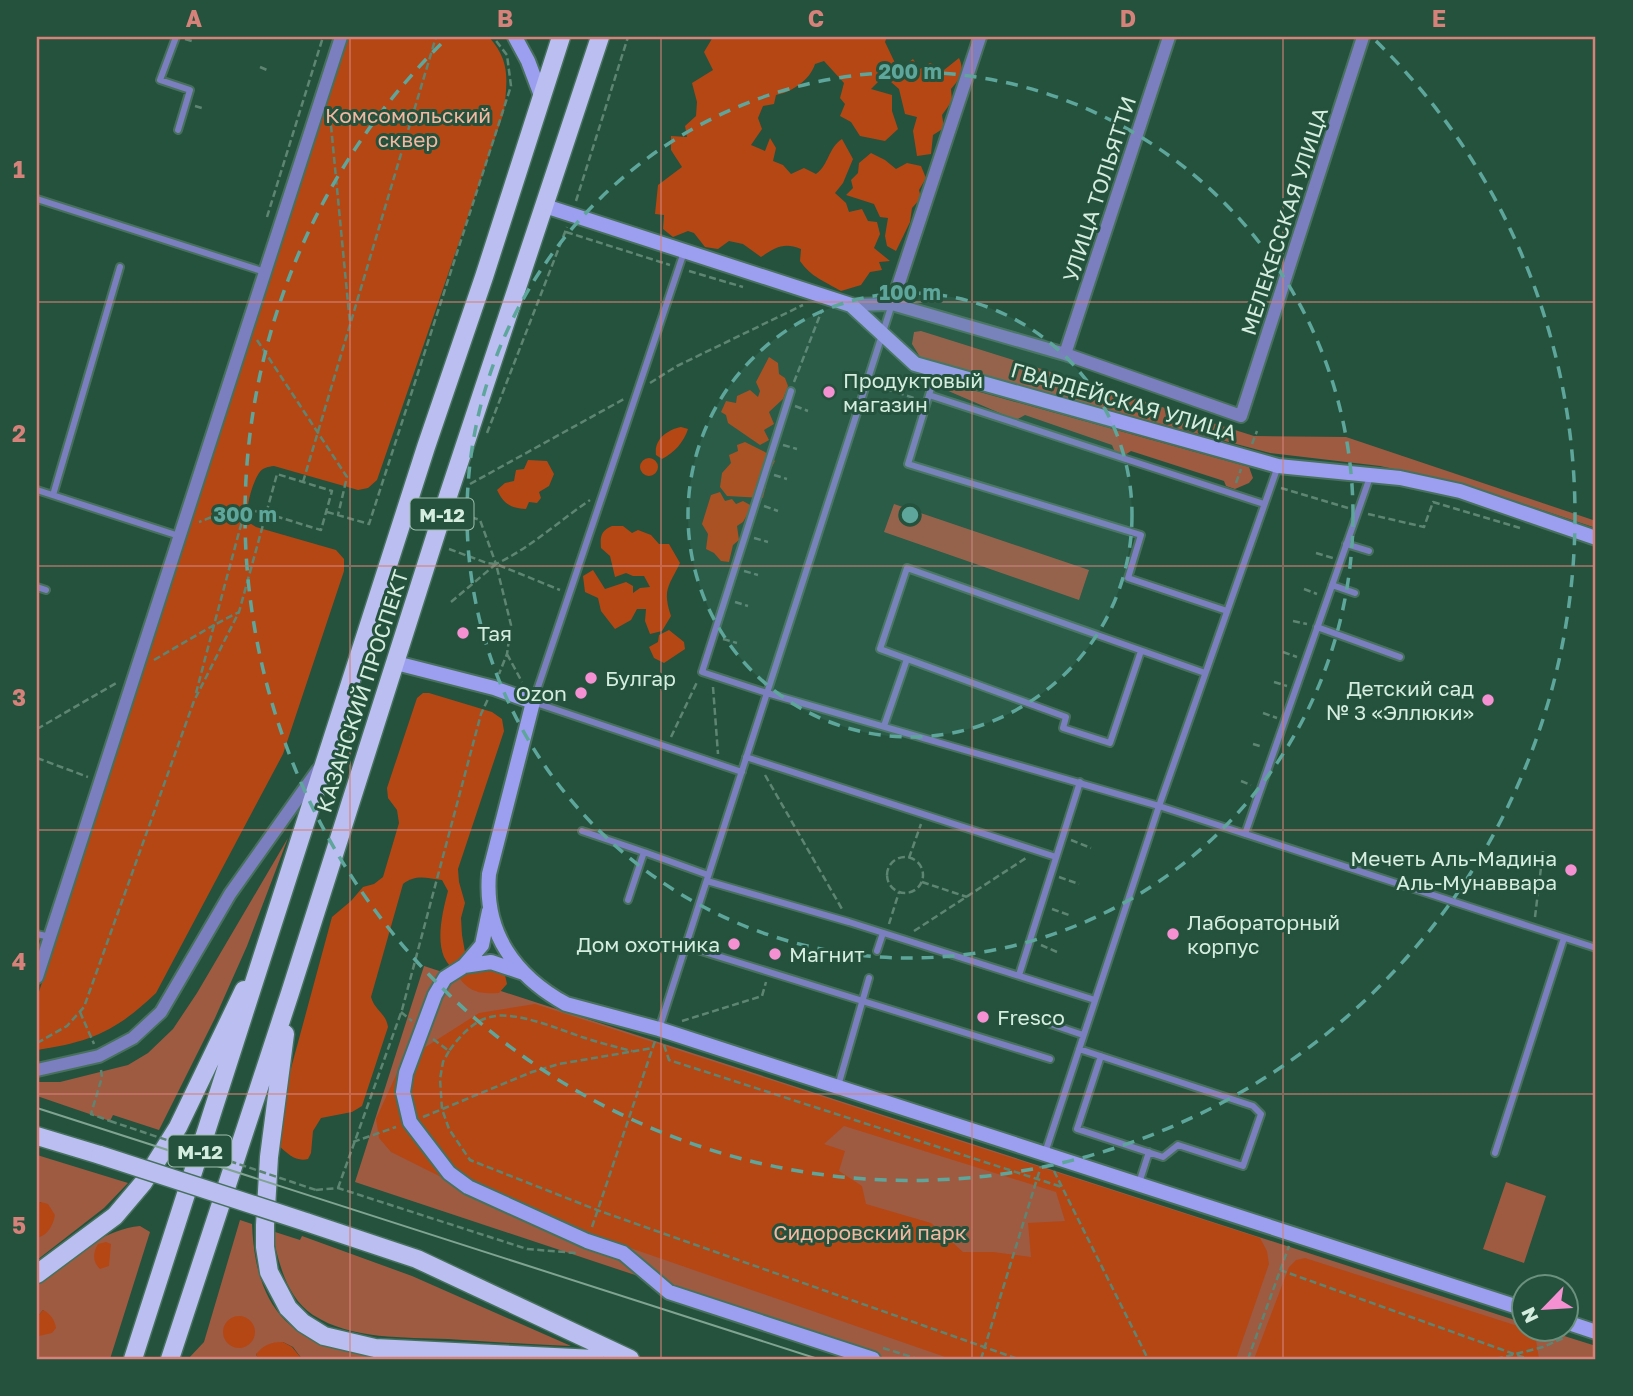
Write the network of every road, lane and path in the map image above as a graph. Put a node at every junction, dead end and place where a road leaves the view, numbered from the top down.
1 (176, 37) edge
2 (341, 37) edge
3 (436, 37) edge
4 (493, 37) edge
5 (515, 37) edge
6 (561, 37) edge
7 (600, 37) edge
8 (628, 37) edge
9 (981, 37) edge
10 (1169, 37) edge
11 (1363, 37) edge
12 (260, 67) dead end
13 (267, 70) dead end
14 (542, 98) junction
15 (330, 108) dead end
16 (177, 131) dead end
17 (37, 199) edge
18 (545, 206) junction
19 (572, 215) junction
20 (685, 250) junction
21 (120, 267) dead end
22 (265, 272) junction
23 (827, 297) junction
24 (892, 304) junction
25 (851, 305) junction
26 (247, 326) junction
27 (350, 326) junction
28 (882, 334) junction
29 (1065, 354) junction
30 (937, 370) junction
31 (866, 382) junction
32 (791, 391) joint
33 (928, 398) junction
34 (318, 431) junction
35 (487, 435) dead end
36 (1278, 466) junction
37 (472, 473) dead end
38 (1370, 475) junction
39 (303, 482) junction
40 (467, 485) dead end
41 (1270, 485) junction
42 (37, 490) edge
43 (604, 490) junction
44 (53, 495) junction
45 (1264, 504) junction
46 (245, 510) junction
47 (1357, 511) junction
48 (327, 512) junction
49 (461, 514) dead end
50 (266, 515) junction
51 (338, 515) junction
52 (1519, 528) dead end
53 (181, 532) junction
54 (1596, 538) edge
55 (1346, 544) junction
56 (449, 551) dead end
57 (1368, 551) dead end
58 (1316, 552) dead end
59 (1340, 560) junction
60 (496, 564) junction
61 (735, 568) junction
62 (758, 575) dead end
63 (1332, 585) junction
64 (37, 587) edge
65 (1304, 589) dead end
66 (46, 590) dead end
67 (1355, 593) dead end
68 (569, 594) junction
69 (1328, 597) junction
70 (725, 599) junction
71 (451, 602) dead end
72 (748, 606) dead end
73 (1227, 611) junction
74 (239, 612) junction
75 (1293, 621) dead end
76 (214, 625) junction
77 (1317, 627) junction
78 (713, 636) junction
79 (737, 643) dead end
80 (1140, 651) junction
81 (1283, 652) dead end
82 (507, 654) junction
83 (1400, 657) dead end
84 (907, 659) junction
85 (1306, 660) junction
86 (396, 663) junction
87 (136, 671) junction
88 (702, 672) junction
89 (1205, 673) junction
90 (712, 675) junction
91 (118, 682) dead end
92 (494, 688) junction
93 (767, 693) junction
94 (194, 701) junction
95 (533, 702) junction
96 (884, 726) junction
97 (37, 729) edge
98 (666, 747) junction
99 (328, 756) junction
100 (746, 757) junction
101 (37, 758) edge
102 (756, 760) junction
103 (719, 764) junction
104 (741, 772) junction
105 (88, 777) dead end
106 (1080, 782) junction
107 (1159, 806) junction
108 (924, 814) junction
109 (582, 831) dead end
110 (1245, 834) junction
111 (1062, 837) junction
112 (1091, 848) dead end
113 (1037, 850) junction
114 (1543, 851) dead end
115 (644, 852) junction
116 (1056, 857) junction
117 (909, 858) junction
118 (1051, 874) junction
119 (707, 878) junction
120 (922, 882) junction
121 (1079, 884) dead end
122 (899, 892) junction
123 (967, 897) junction
124 (628, 900) dead end
125 (1041, 906) junction
126 (1538, 908) dead end
127 (490, 910) junction
128 (1069, 915) dead end
129 (849, 922) junction
130 (883, 933) junction
131 (43, 935) edge
132 (1564, 938) junction
133 (903, 939) junction
134 (1030, 941) junction
135 (268, 944) junction
136 (685, 946) junction
137 (1596, 948) edge
138 (877, 951) dead end
139 (1057, 952) dead end
140 (464, 966) junction
141 (769, 972) junction
142 (526, 974) junction
143 (1019, 975) junction
144 (37, 977) edge
145 (869, 978) dead end
146 (290, 993) junction
147 (1095, 1000) junction
148 (862, 1002) junction
149 (80, 1012) junction
150 (1039, 1020) dead end
151 (659, 1029) junction
152 (423, 1031) junction
153 (1083, 1035) junction
154 (37, 1043) edge
155 (653, 1048) junction
156 (1079, 1049) junction
157 (449, 1051) junction
158 (634, 1051) junction
159 (99, 1056) junction
160 (1101, 1056) junction
161 (1050, 1059) dead end
162 (37, 1070) edge
163 (102, 1077) dead end
164 (838, 1086) junction
165 (442, 1109) junction
166 (410, 1122) junction
167 (37, 1136) edge
168 (353, 1143) junction
169 (1149, 1152) junction
170 (1045, 1153) junction
171 (1495, 1153) dead end
172 (1037, 1179) junction
173 (1139, 1183) junction
174 (1062, 1187) junction
175 (338, 1188) junction
176 (597, 1210) junction
177 (1293, 1233) junction
178 (587, 1241) junction
179 (1280, 1270) junction
180 (37, 1274) edge
181 (1510, 1304) edge
182 (1591, 1330) edge
183 (984, 1349) junction
184 (876, 1353) edge
185 (1513, 1355) junction
186 (133, 1359) edge
187 (170, 1359) edge
188 (594, 1359) edge
189 (630, 1359) edge
190 (918, 1359) edge
191 (981, 1359) edge
192 (1018, 1359) edge
193 (1148, 1359) edge
194 (1248, 1359) edge
195 (1496, 1359) edge
196 (1528, 1359) edge

1 - 16 lane
2 - 22 street
3 - 27 path
4 - 51 path
5 - 14 street
6 - 14 main road, КАЗАНСКИЙ ПРОСПЕКТ / М-12
7 - 18 main road, КАЗАНСКИЙ ПРОСПЕКТ / М-12
8 - 19 path
9 - 24 street
10 - 29 street, УЛИЦА ТОЛЬЯТТИ
11 - 29 street, МЕЛЕКЕССКАЯ УЛИЦА
12 - 13 path
14 - 99 main road, КАЗАНСКИЙ ПРОСПЕКТ / М-12
15 - 27 path
17 - 22 lane
18 - 19 street, ГВАРДЕЙСКАЯ УЛИЦА
18 - 86 main road, КАЗАНСКИЙ ПРОСПЕКТ / М-12
19 - 20 street, ГВАРДЕЙСКАЯ УЛИЦА
19 - 35 path
20 - 23 street, ГВАРДЕЙСКАЯ УЛИЦА
20 - 43 lane
21 - 44 lane
22 - 26 street
23 - 25 street, ГВАРДЕЙСКАЯ УЛИЦА
23 - 32 path
24 - 25 street
24 - 28 lane
24 - 29 street
25 - 28 street, ГВАРДЕЙСКАЯ УЛИЦА
26 - 34 path
26 - 53 street
27 - 34 path
28 - 30 street, ГВАРДЕЙСКАЯ УЛИЦА
28 - 31 lane
30 - 33 lane
30 - 36 street, ГВАРДЕЙСКАЯ УЛИЦА
31 - 33 path
31 - 93 lane
32 - 61 lane
33 - 45 lane
33 - 73 lane
34 - 39 path
34 - 51 path
36 - 38 street, ГВАРДЕЙСКАЯ УЛИЦА
36 - 41 lane
37 - 40 path
38 - 47 lane
38 - 54 street, ГВАРДЕЙСКАЯ УЛИЦА
39 - 48 path
39 - 50 path
41 - 45 lane
41 - 47 path
42 - 44 lane
43 - 60 path
43 - 68 lane
44 - 53 lane
45 - 73 lane
46 - 50 path
46 - 53 path
46 - 76 path
47 - 52 path
47 - 55 lane
48 - 50 path
48 - 51 path
49 - 60 path
50 - 74 path
53 - 87 street
55 - 57 lane
55 - 59 lane
56 - 60 path
58 - 59 path
59 - 63 lane
60 - 68 path
60 - 71 path
60 - 82 path
61 - 62 path
61 - 70 lane
63 - 67 lane
63 - 69 lane
64 - 66 lane
65 - 69 path
68 - 95 lane
69 - 77 lane
70 - 72 path
70 - 78 lane
73 - 89 lane
74 - 76 path
74 - 94 path
75 - 77 path
76 - 87 path
76 - 94 path
77 - 83 lane
77 - 85 lane
78 - 79 path
78 - 88 lane
80 - 84 lane
80 - 84 lane
80 - 89 lane
81 - 85 path
82 - 92 path
82 - 95 path
84 - 96 lane
85 - 110 lane
86 - 92 street
86 - 146 main road, КАЗАНСКИЙ ПРОСПЕКТ / М-12
87 - 131 street
88 - 90 lane
88 - 98 path
89 - 107 lane
90 - 93 lane
90 - 103 path
91 - 97 path
92 - 95 street
92 - 168 path
93 - 96 lane
93 - 100 lane
94 - 149 path
95 - 98 lane
95 - 127 street
96 - 106 lane
98 - 103 lane
99 - 135 main road, КАЗАНСКИЙ ПРОСПЕКТ / М-12
99 - 159 street
100 - 102 lane
100 - 104 lane
101 - 105 path
102 - 108 lane
102 - 129 path
103 - 104 lane
104 - 119 lane
106 - 107 lane
106 - 111 lane
107 - 110 lane
107 - 147 lane
108 - 113 lane
108 - 117 path
109 - 115 lane
110 - 132 lane
111 - 112 path
111 - 116 lane
113 - 116 lane
113 - 123 path
114 - 126 path
115 - 119 lane
115 - 124 lane
116 - 118 lane
117 - 120 path
117 - 122 path
118 - 121 path
118 - 125 lane
119 - 129 lane
119 - 136 lane
120 - 122 path
120 - 123 path
122 - 130 path
123 - 133 path
125 - 128 path
125 - 134 lane
127 - 140 street
127 - 142 street
129 - 130 lane
130 - 133 lane
130 - 138 lane
131 - 144 street
132 - 137 lane
132 - 171 lane
133 - 143 lane
134 - 139 path
134 - 143 lane
135 - 180 main road
135 - 186 main road, КАЗАНСКИЙ ПРОСПЕКТ / М-12
136 - 141 lane
136 - 151 lane
140 - 142 street
140 - 152 street
141 - 148 lane
141 - 151 path
142 - 151 street
143 - 147 lane
145 - 148 lane
146 - 187 main road, КАЗАНСКИЙ ПРОСПЕКТ / М-12
146 - 188 main road
147 - 153 lane
148 - 161 lane
148 - 164 lane
149 - 154 path
149 - 159 path
150 - 153 lane
151 - 155 path
151 - 164 street
151 - 172 path
152 - 157 path
152 - 166 street
153 - 156 lane
155 - 158 path
155 - 176 path
156 - 160 lane
156 - 170 lane
157 - 158 path
157 - 165 path
158 - 165 path
159 - 162 street
160 - 169 lane
160 - 169 lane
163 - 175 path, bridge
164 - 170 street
165 - 166 path
165 - 176 path
166 - 168 path
166 - 178 street
167 - 189 main road, bridge
168 - 175 path
169 - 173 lane
170 - 172 path
170 - 173 street
170 - 174 path
172 - 174 path
172 - 183 path
173 - 177 street
174 - 193 path
175 - 178 path
176 - 178 path
176 - 183 path
177 - 179 path
177 - 181 street
178 - 184 street
179 - 185 path
179 - 194 path
182 - 185 path
183 - 191 path
183 - 192 path
184 - 190 path
185 - 195 path
185 - 196 path

